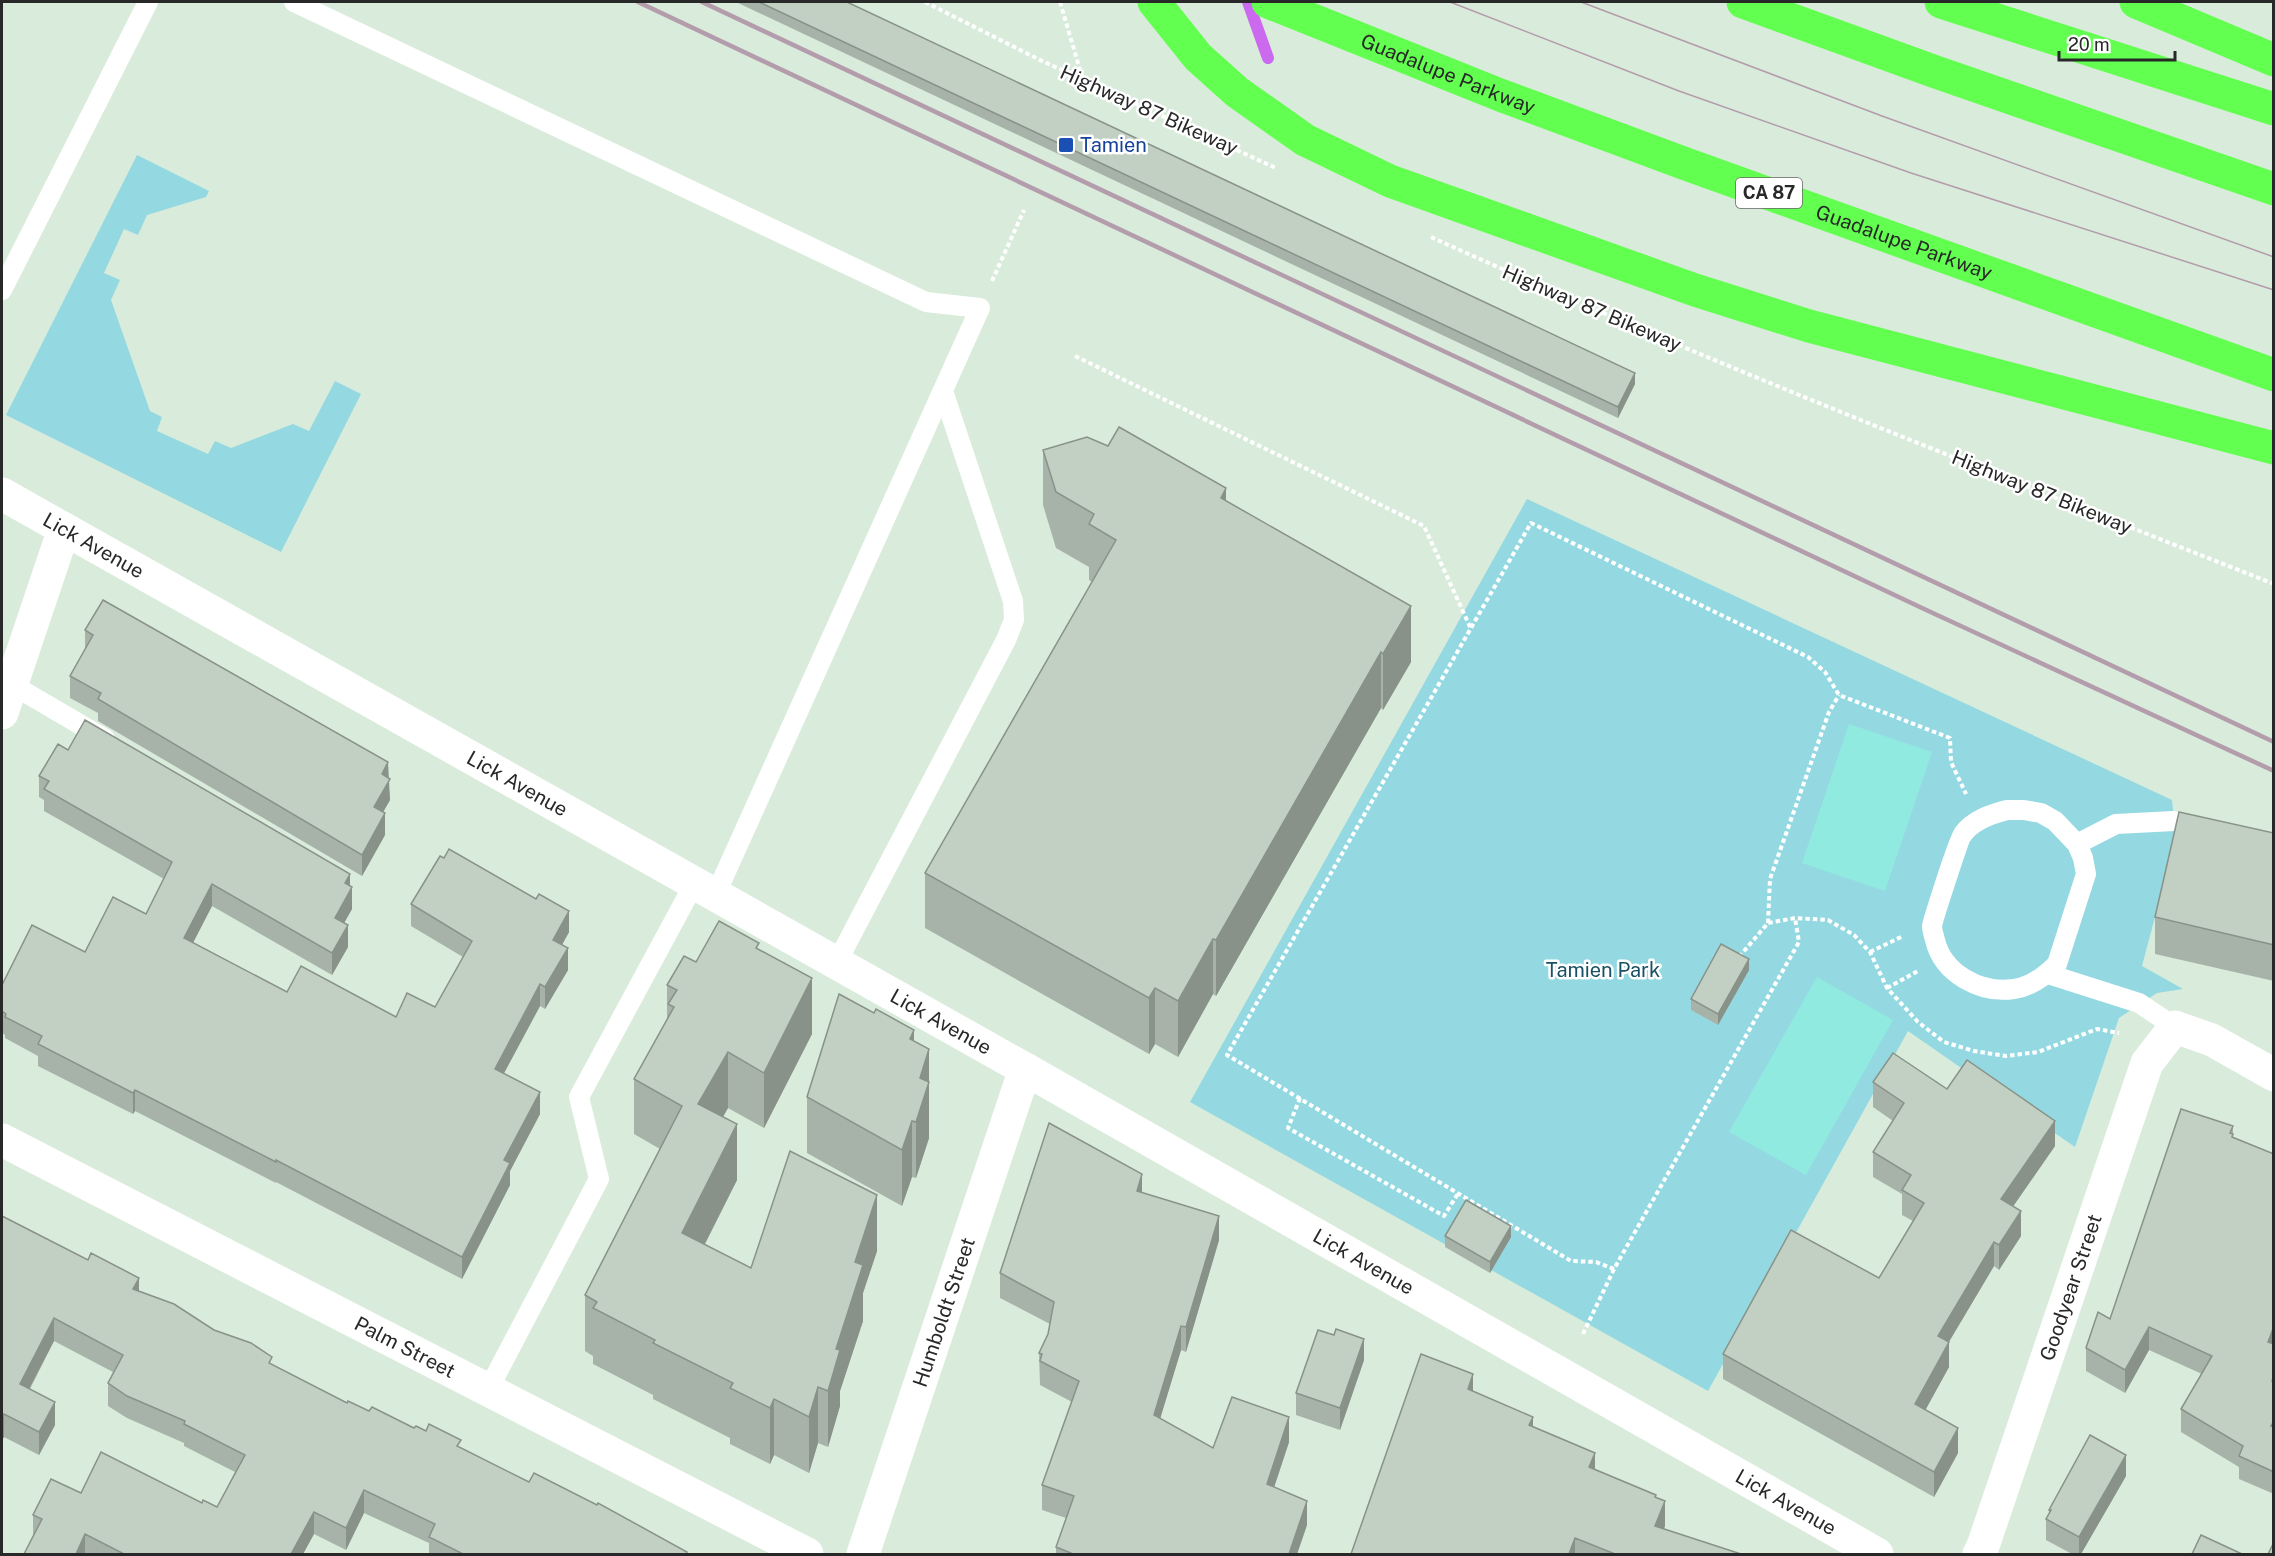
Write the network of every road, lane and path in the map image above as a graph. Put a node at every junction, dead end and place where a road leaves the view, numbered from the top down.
1 (148, 2) edge
2 (294, 2) edge
3 (925, 2) edge
4 (1060, 2) edge
5 (1154, 2) edge
6 (1268, 2) edge
7 (1743, 2) edge
8 (1941, 2) edge
9 (2136, 2) edge
10 (2274, 60) edge
11 (1083, 80) junction
12 (1079, 88) dead end
13 (2274, 109) edge
14 (1278, 168) dead end
15 (2274, 189) edge
16 (1024, 210) dead end
17 (1429, 237) dead end
18 (2, 290) edge
19 (980, 308) junction
20 (1075, 356) dead end
21 (2274, 375) edge
22 (943, 391) junction
23 (2274, 448) edge
24 (2, 494) edge
25 (64, 529) junction
26 (2274, 584) edge
27 (1471, 629) junction
28 (1839, 695) junction
29 (6, 698) edge
30 (117, 746) edge
31 (2174, 821) edge
32 (1975, 823) junction
33 (2077, 844) junction
34 (705, 890) junction
35 (1795, 918) junction
36 (1768, 923) junction
37 (1735, 962) edge
38 (836, 964) junction
39 (2048, 974) junction
40 (2175, 1028) junction
41 (2119, 1033) dead end
42 (1025, 1068) junction
43 (2274, 1075) edge
44 (1300, 1098) junction
45 (2, 1140) edge
46 (1459, 1192) junction
47 (1614, 1269) junction
48 (1583, 1334) dead end
49 (488, 1390) junction
50 (807, 1554) edge
51 (863, 1554) edge
52 (1877, 1554) edge
53 (1979, 1554) edge

1 - 18 lane
2 - 19 lane
3 - 11 path, Highway 87 Bikeway
4 - 11 path
5 - 23 highway
6 - 21 highway, Guadalupe Parkway / CA 87
7 - 15 highway
8 - 13 highway
9 - 10 highway
11 - 12 path
11 - 14 path, Highway 87 Bikeway
16 - 19 path
17 - 26 path, Highway 87 Bikeway
19 - 22 lane
20 - 27 path
22 - 34 lane
22 - 38 lane
24 - 25 street, Lick Avenue
25 - 29 street
25 - 34 street, Lick Avenue
27 - 28 path
27 - 44 path
28 - 32 path
28 - 36 path
29 - 30 lane
31 - 33 lane
32 - 33 lane
32 - 39 lane
33 - 39 lane
34 - 38 street, Lick Avenue
34 - 49 lane
35 - 36 path
35 - 41 path
35 - 47 path
36 - 37 path
38 - 42 street, Lick Avenue
39 - 40 lane
40 - 43 street
40 - 53 street, Goodyear Street
42 - 51 street, Humboldt Street
42 - 52 street, Lick Avenue
44 - 46 path
44 - 46 path
45 - 49 street, Palm Street
46 - 47 path
47 - 48 path
49 - 50 street, Palm Street

